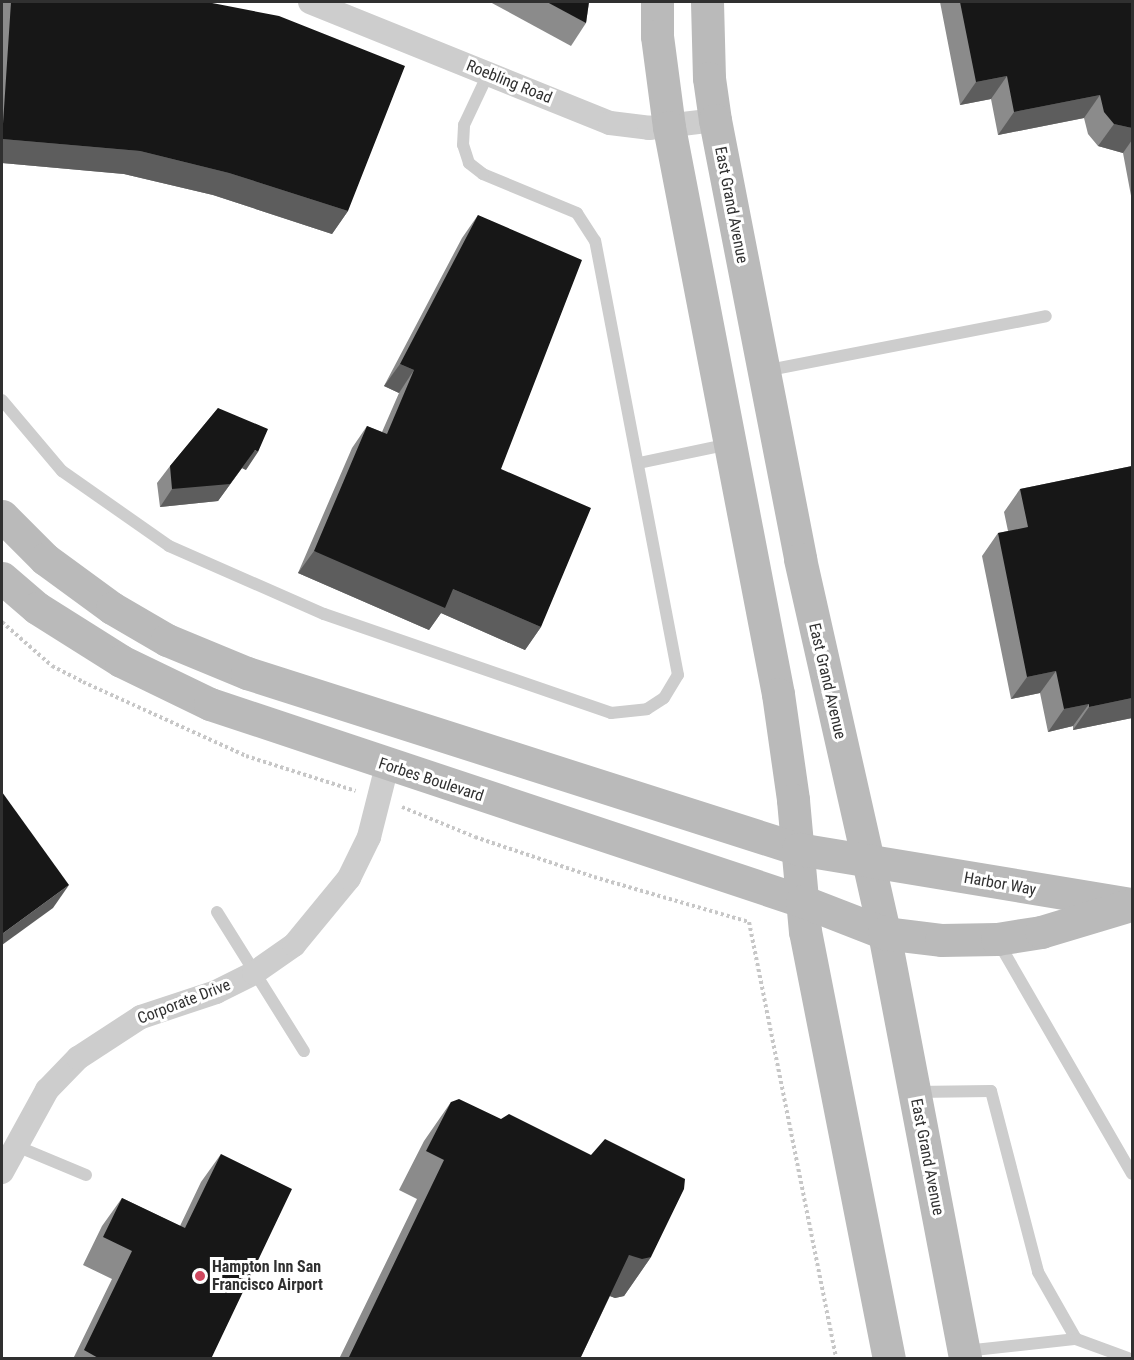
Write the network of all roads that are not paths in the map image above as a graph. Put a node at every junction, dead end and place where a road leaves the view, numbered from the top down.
1 (310, 2) edge
2 (657, 2) edge
3 (707, 2) edge
4 (488, 74) junction
5 (715, 120) junction
6 (669, 127) junction
7 (1046, 316) dead end
8 (764, 371) junction
9 (2, 400) edge
10 (730, 444) junction
11 (639, 463) junction
12 (2, 516) edge
13 (2, 578) edge
14 (387, 766) junction
15 (798, 849) junction
16 (868, 861) junction
17 (802, 901) junction
18 (1132, 904) edge
19 (217, 912) dead end
20 (884, 933) junction
21 (997, 939) junction
22 (254, 973) junction
23 (304, 1051) dead end
24 (914, 1092) junction
25 (14, 1145) junction
26 (2, 1172) edge
27 (1132, 1174) edge
28 (86, 1175) dead end
29 (1076, 1339) junction
30 (964, 1355) edge
31 (889, 1359) edge
32 (1128, 1359) edge

1 - 4 street, Roebling Road
2 - 6 main road
3 - 5 main road, East Grand Avenue
4 - 6 street, Roebling Road
4 - 11 lane
5 - 6 street, Roebling Road
5 - 8 main road, East Grand Avenue
6 - 10 main road
7 - 8 lane
8 - 16 main road, East Grand Avenue
9 - 11 lane
10 - 11 lane
10 - 15 main road
12 - 15 main road
13 - 14 main road, Forbes Boulevard
14 - 17 main road, Forbes Boulevard
14 - 22 street, Corporate Drive
15 - 16 main road
15 - 17 main road
16 - 18 main road, Harbor Way
16 - 20 main road, East Grand Avenue
17 - 20 main road, Forbes Boulevard
17 - 31 main road
18 - 21 main road, Harbor Way
19 - 22 lane
20 - 21 main road, Harbor Way
20 - 24 main road, East Grand Avenue
21 - 27 lane
22 - 23 lane
22 - 25 street, Corporate Drive
24 - 29 lane
24 - 30 main road, East Grand Avenue
25 - 26 street, Corporate Drive
25 - 28 lane
29 - 30 lane
29 - 32 lane

